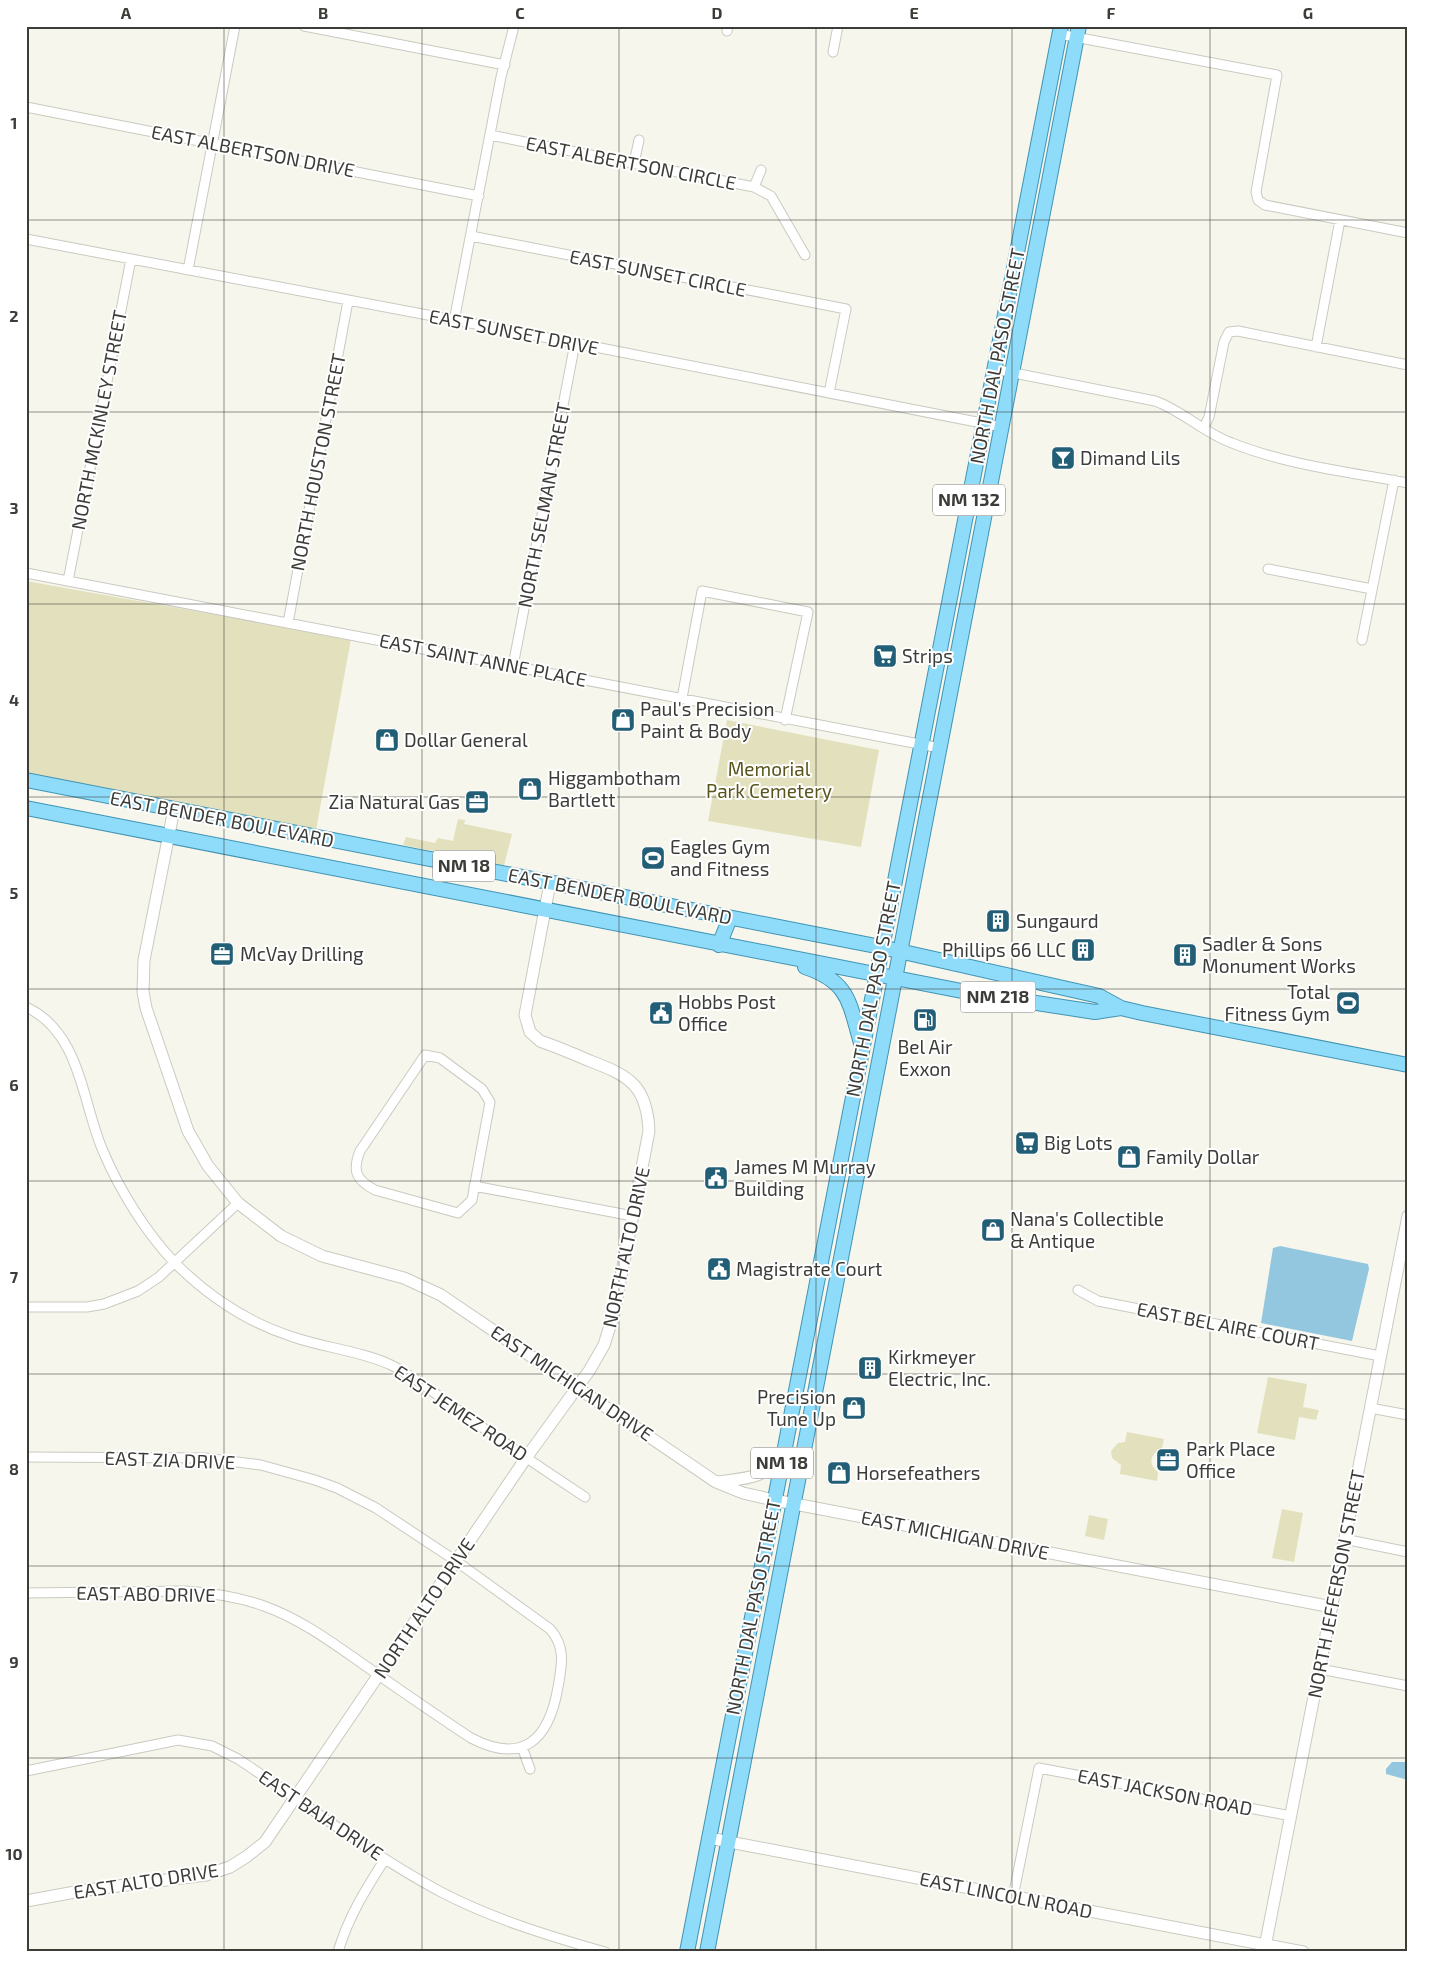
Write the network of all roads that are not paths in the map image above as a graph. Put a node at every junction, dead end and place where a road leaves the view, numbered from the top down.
1 (235, 26) edge
2 (304, 26) edge
3 (514, 26) edge
4 (838, 26) edge
5 (1060, 30) edge
6 (1078, 32) edge
7 (833, 52) dead end
8 (505, 65) junction
9 (26, 107) edge
10 (490, 135) junction
11 (639, 140) dead end
12 (212, 143) junction
13 (634, 163) junction
14 (761, 170) dead end
15 (754, 188) junction
16 (479, 196) junction
17 (1340, 220) junction
18 (1408, 233) edge
19 (470, 236) junction
20 (26, 239) edge
21 (805, 255) dead end
22 (131, 259) junction
23 (188, 270) junction
24 (348, 301) junction
25 (454, 321) junction
26 (575, 343) junction
27 (1316, 347) junction
28 (1408, 365) edge
29 (994, 369) junction
30 (1012, 372) junction
31 (829, 393) junction
32 (984, 424) junction
33 (1002, 427) junction
34 (1204, 427) junction
35 (1394, 480) junction
36 (1408, 483) edge
37 (1268, 568) dead end
38 (26, 573) edge
39 (68, 581) junction
40 (1372, 589) junction
41 (288, 623) junction
42 (1362, 640) dead end
43 (514, 666) junction
44 (682, 698) junction
45 (785, 720) junction
46 (921, 744) junction
47 (940, 748) junction
48 (26, 780) edge
49 (26, 808) edge
50 (174, 810) junction
51 (169, 836) junction
52 (550, 882) junction
53 (545, 910) junction
54 (730, 918) junction
55 (719, 945) junction
56 (881, 947) junction
57 (901, 951) junction
58 (792, 959) junction
59 (876, 974) junction
60 (896, 978) junction
61 (26, 1007) edge
62 (1121, 1008) junction
63 (862, 1048) junction
64 (1408, 1065) edge
65 (474, 1186) junction
66 (238, 1203) junction
67 (632, 1216) junction
68 (1408, 1216) edge
69 (1404, 1252) edge
70 (174, 1262) junction
71 (1078, 1290) dead end
72 (26, 1307) edge
73 (1380, 1356) junction
74 (578, 1387) junction
75 (1370, 1408) junction
76 (1408, 1415) edge
77 (783, 1455) junction
78 (26, 1457) edge
79 (526, 1458) junction
80 (716, 1482) junction
81 (585, 1497) dead end
82 (774, 1500) junction
83 (794, 1504) junction
84 (1344, 1540) junction
85 (1408, 1552) edge
86 (456, 1561) junction
87 (26, 1592) edge
88 (1332, 1607) junction
89 (1320, 1670) junction
90 (378, 1674) junction
91 (1408, 1686) edge
92 (522, 1747) junction
93 (530, 1769) dead end
94 (26, 1770) edge
95 (296, 1798) junction
96 (1291, 1816) junction
97 (709, 1838) junction
98 (729, 1841) junction
99 (385, 1859) junction
100 (1013, 1896) junction
101 (26, 1901) edge
102 (1265, 1948) edge
103 (338, 1952) edge
104 (605, 1952) edge
105 (687, 1952) edge
106 (707, 1952) edge
107 (1303, 1952) edge

1 - 12 street
2 - 8 street
3 - 8 street
4 - 7 street
5 - 6 street
5 - 29 main road, NORTH DAL PASO STREET / NM 132
6 - 17 street
6 - 30 main road, NORTH DAL PASO STREET / NM 132
8 - 10 street
9 - 12 street, EAST ALBERTSON DRIVE
10 - 13 street, EAST ALBERTSON CIRCLE
10 - 16 street
11 - 13 street
12 - 16 street, EAST ALBERTSON DRIVE
12 - 23 street
13 - 15 street, EAST ALBERTSON CIRCLE
14 - 15 street, EAST ALBERTSON CIRCLE
15 - 21 street
16 - 19 street
17 - 18 street
17 - 27 street
19 - 25 street
19 - 31 street, EAST SUNSET CIRCLE
20 - 22 street, EAST SUNSET DRIVE
22 - 23 street, EAST SUNSET DRIVE
22 - 39 street, NORTH MCKINLEY STREET
23 - 24 street, EAST SUNSET DRIVE
24 - 25 street, EAST SUNSET DRIVE
24 - 41 street, NORTH HOUSTON STREET
25 - 26 street, EAST SUNSET DRIVE
26 - 31 street, EAST SUNSET DRIVE
26 - 43 street, NORTH SELMAN STREET
27 - 28 street
27 - 34 street
29 - 30 street
29 - 32 main road, NORTH DAL PASO STREET / NM 132
30 - 33 main road, NORTH DAL PASO STREET / NM 132
30 - 34 street
31 - 32 street, EAST SUNSET DRIVE
32 - 33 street, EAST SUNSET DRIVE
32 - 46 main road, NORTH DAL PASO STREET / NM 132
33 - 47 main road, NORTH DAL PASO STREET / NM 132
34 - 35 street
35 - 36 street
35 - 40 street
37 - 40 street
38 - 39 street, EAST SAINT ANNE PLACE
39 - 41 street, EAST SAINT ANNE PLACE
40 - 42 street
41 - 43 street, EAST SAINT ANNE PLACE
43 - 44 street, EAST SAINT ANNE PLACE
44 - 45 street, EAST SAINT ANNE PLACE
44 - 45 street
45 - 46 street, EAST SAINT ANNE PLACE
46 - 47 street, EAST SAINT ANNE PLACE
46 - 56 main road, NORTH DAL PASO STREET / NM 132
47 - 57 main road, NORTH DAL PASO STREET / NM 132
48 - 50 main road, EAST BENDER BOULEVARD / NM 18
49 - 51 main road, EAST BENDER BOULEVARD / NM 18
50 - 51 street, EAST MICHIGAN DRIVE
50 - 52 main road, EAST BENDER BOULEVARD / NM 18
51 - 53 main road, EAST BENDER BOULEVARD / NM 18
51 - 66 street, EAST MICHIGAN DRIVE
52 - 53 street, NORTH ALTO DRIVE
52 - 54 main road, EAST BENDER BOULEVARD / NM 18
53 - 55 main road, EAST BENDER BOULEVARD / NM 18
53 - 67 street, NORTH ALTO DRIVE
54 - 55 main road
54 - 56 main road, EAST BENDER BOULEVARD / NM 18
55 - 58 main road, EAST BENDER BOULEVARD / NM 18
56 - 57 main road, EAST BENDER BOULEVARD / NM 18
56 - 59 main road, NORTH DAL PASO STREET / NM 132
57 - 60 main road, NORTH DAL PASO STREET / NM 132
57 - 62 main road, EAST BENDER BOULEVARD
58 - 59 main road, EAST BENDER BOULEVARD / NM 18
58 - 63 main road
59 - 60 main road, EAST BENDER BOULEVARD / NM 218
59 - 63 main road, NORTH DAL PASO STREET / NM 18
60 - 62 main road, EAST BENDER BOULEVARD / NM 218
60 - 83 main road, NORTH DAL PASO STREET / NM 18
61 - 70 street, EAST JEMEZ ROAD
62 - 64 main road, EAST BENDER BOULEVARD / NM 218
63 - 77 main road, NORTH DAL PASO STREET / NM 18
65 - 65 street
65 - 67 street
66 - 70 street
66 - 74 street, EAST MICHIGAN DRIVE
67 - 74 street, NORTH ALTO DRIVE
68 - 69 street, NORTH JEFFERSON STREET
69 - 73 street, NORTH JEFFERSON STREET
70 - 72 street
70 - 79 street, EAST JEMEZ ROAD
71 - 73 street, EAST BEL AIRE COURT
73 - 75 street, NORTH JEFFERSON STREET
74 - 79 street, NORTH ALTO DRIVE
74 - 80 street, EAST MICHIGAN DRIVE
75 - 76 street
75 - 84 street, NORTH JEFFERSON STREET
77 - 80 street
77 - 82 main road, NORTH DAL PASO STREET / NM 18
78 - 86 street, EAST ZIA DRIVE
79 - 81 street, EAST JEMEZ ROAD
79 - 86 street, NORTH ALTO DRIVE
80 - 82 street, EAST MICHIGAN DRIVE
82 - 83 street, EAST MICHIGAN DRIVE
82 - 97 main road, NORTH DAL PASO STREET / NM 18
83 - 88 street, EAST MICHIGAN DRIVE
83 - 98 main road, NORTH DAL PASO STREET / NM 18
84 - 85 street
84 - 88 street, NORTH JEFFERSON STREET
86 - 90 street, NORTH ALTO DRIVE
86 - 92 street, EAST ZIA DRIVE
87 - 90 street, EAST ABO DRIVE
88 - 89 street, NORTH JEFFERSON STREET
89 - 91 street
89 - 96 street, NORTH JEFFERSON STREET
90 - 92 street, EAST ABO DRIVE
90 - 95 street, NORTH ALTO DRIVE
92 - 93 street
94 - 95 street, EAST BAJA DRIVE
95 - 99 street, EAST BAJA DRIVE
95 - 101 street, EAST ALTO DRIVE
96 - 100 street, EAST JACKSON ROAD
96 - 102 street, NORTH JEFFERSON STREET
97 - 98 street, EAST LINCOLN ROAD
97 - 105 main road, NORTH DAL PASO STREET / NM 18
98 - 100 street, EAST LINCOLN ROAD
98 - 106 main road, NORTH DAL PASO STREET / NM 18
99 - 103 street
99 - 104 street, EAST BAJA DRIVE
100 - 102 street, EAST LINCOLN ROAD
102 - 107 street, EAST LINCOLN ROAD

